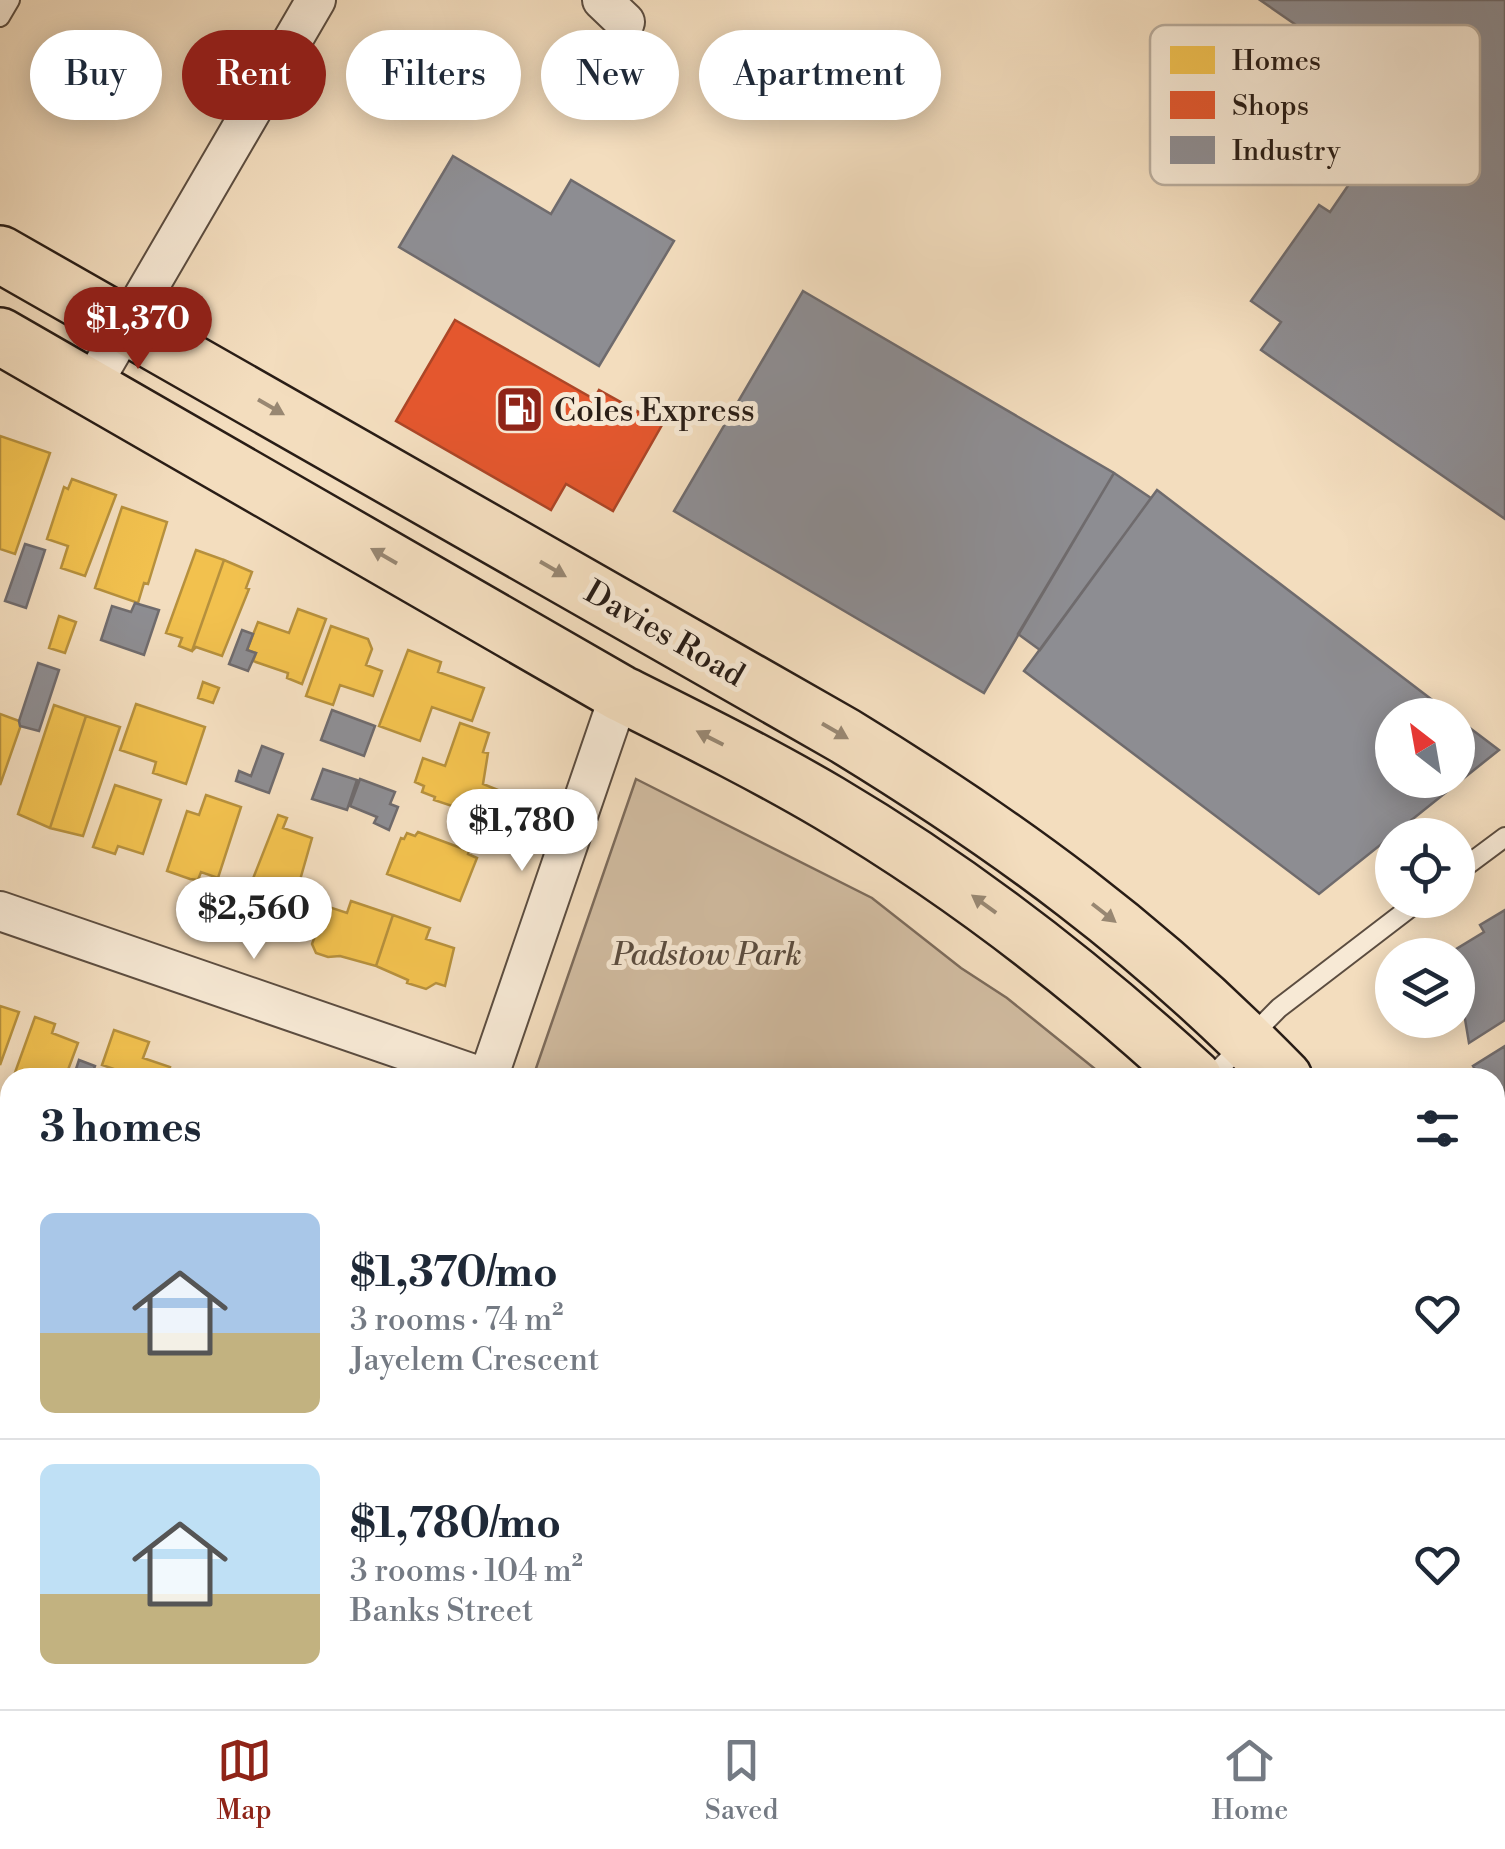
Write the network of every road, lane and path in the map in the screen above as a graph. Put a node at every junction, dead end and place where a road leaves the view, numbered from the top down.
1 (10, 0) edge
2 (316, 0) edge
3 (0, 17) edge
4 (0, 254) edge
5 (126, 324) junction
6 (0, 336) edge
7 (90, 388) junction
8 (345, 450) junction
9 (620, 693) junction
10 (1505, 838) edge
11 (1475, 860) edge
12 (0, 911) edge
13 (1396, 918) edge
14 (1247, 1065) edge
15 (457, 1068) edge
16 (489, 1068) edge
17 (1183, 1068) edge

1 - 3 lane
2 - 5 street
4 - 5 highway, Davies Road
5 - 7 street
5 -> 8 highway, Davies Road
6 - 7 highway
9 -> 7 highway
8 - 9 highway
8 -> 14 highway, Davies Road
9 - 16 street
17 -> 9 highway
10 - 11 lane
12 - 15 street
13 - 14 lane

